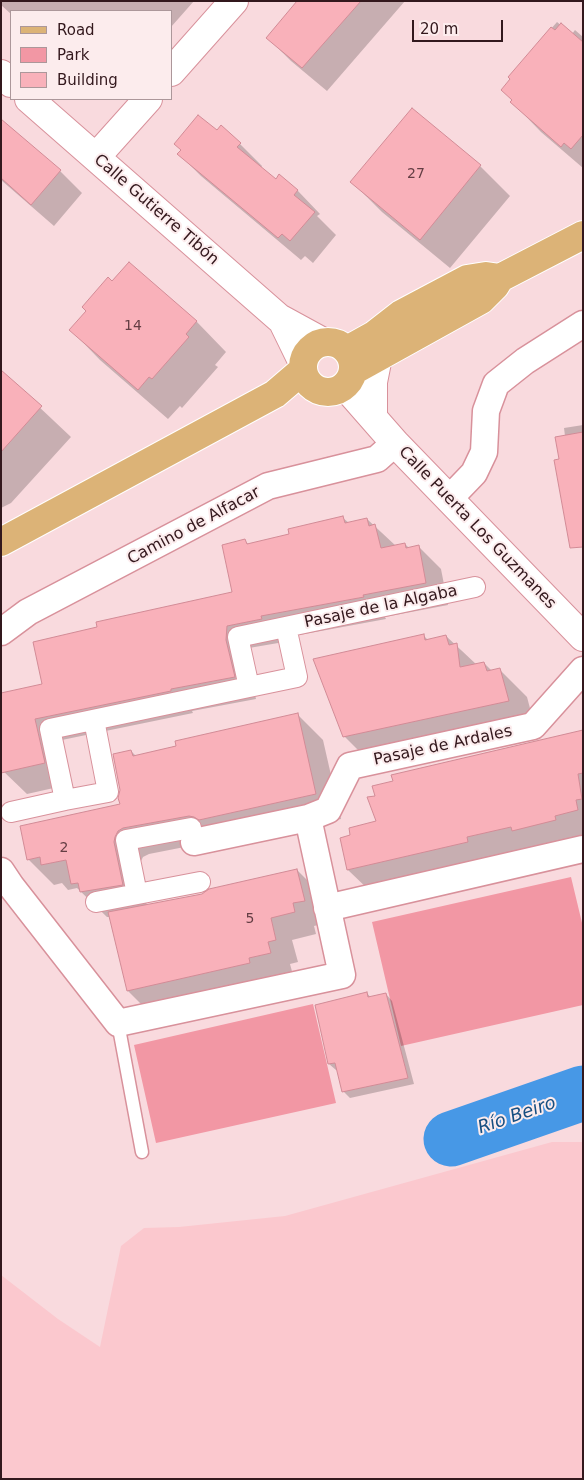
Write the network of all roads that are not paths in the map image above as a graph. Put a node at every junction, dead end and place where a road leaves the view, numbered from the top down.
1 (234, 1) edge
2 (172, 71) edge
3 (30, 100) edge
4 (147, 100) edge
5 (96, 157) junction
6 (583, 235) edge
7 (500, 278) junction
8 (283, 322) junction
9 (583, 324) edge
10 (378, 357) junction
11 (342, 362) junction
12 (307, 374) junction
13 (373, 417) junction
14 (395, 444) junction
15 (449, 499) junction
16 (1, 542) edge
17 (475, 587) dead end
18 (286, 627) junction
19 (1, 632) edge
20 (583, 637) edge
21 (583, 670) edge
22 (249, 687) junction
23 (94, 720) junction
24 (65, 800) junction
25 (12, 812) dead end
26 (308, 818) junction
27 (193, 835) joint
28 (583, 849) edge
29 (1, 870) edge
30 (200, 882) dead end
31 (137, 894) junction
32 (96, 902) dead end
33 (327, 908) junction
34 (118, 1023) junction
35 (142, 1152) dead end

1 - 2 street
3 - 5 street, Calle Gutierre Tibón
4 - 5 street
5 - 8 street, Calle Gutierre Tibón
6 - 7 main road
7 - 10 main road
7 - 11 main road
8 - 11 street, Calle Gutierre Tibón
8 - 12 street, Calle Gutierre Tibón
9 - 15 street
10 - 11 main road
10 - 13 street
11 - 12 main road
11 - 12 main road
11 - 13 street, Calle Puerta Los Guzmanes
12 - 16 main road
13 - 14 street, Calle Puerta Los Guzmanes
14 - 15 street, Calle Puerta Los Guzmanes
14 - 19 street, Camino de Alfacar
15 - 20 street, Calle Puerta Los Guzmanes
17 - 18 street, Pasaje de la Algaba
18 - 22 street, Pasaje de la Algaba
18 - 22 street, Pasaje de la Algaba
21 - 26 street, Pasaje de Ardales
22 - 23 street, Pasaje de la Algaba
23 - 24 street
23 - 24 street, Pasaje de la Algaba
24 - 25 street
26 - 27 street, Pasaje de Ardales
26 - 33 street
27 - 31 street, Pasaje de Ardales
28 - 33 street
29 - 34 street
30 - 31 street
31 - 32 street
33 - 34 street
34 - 35 lane

